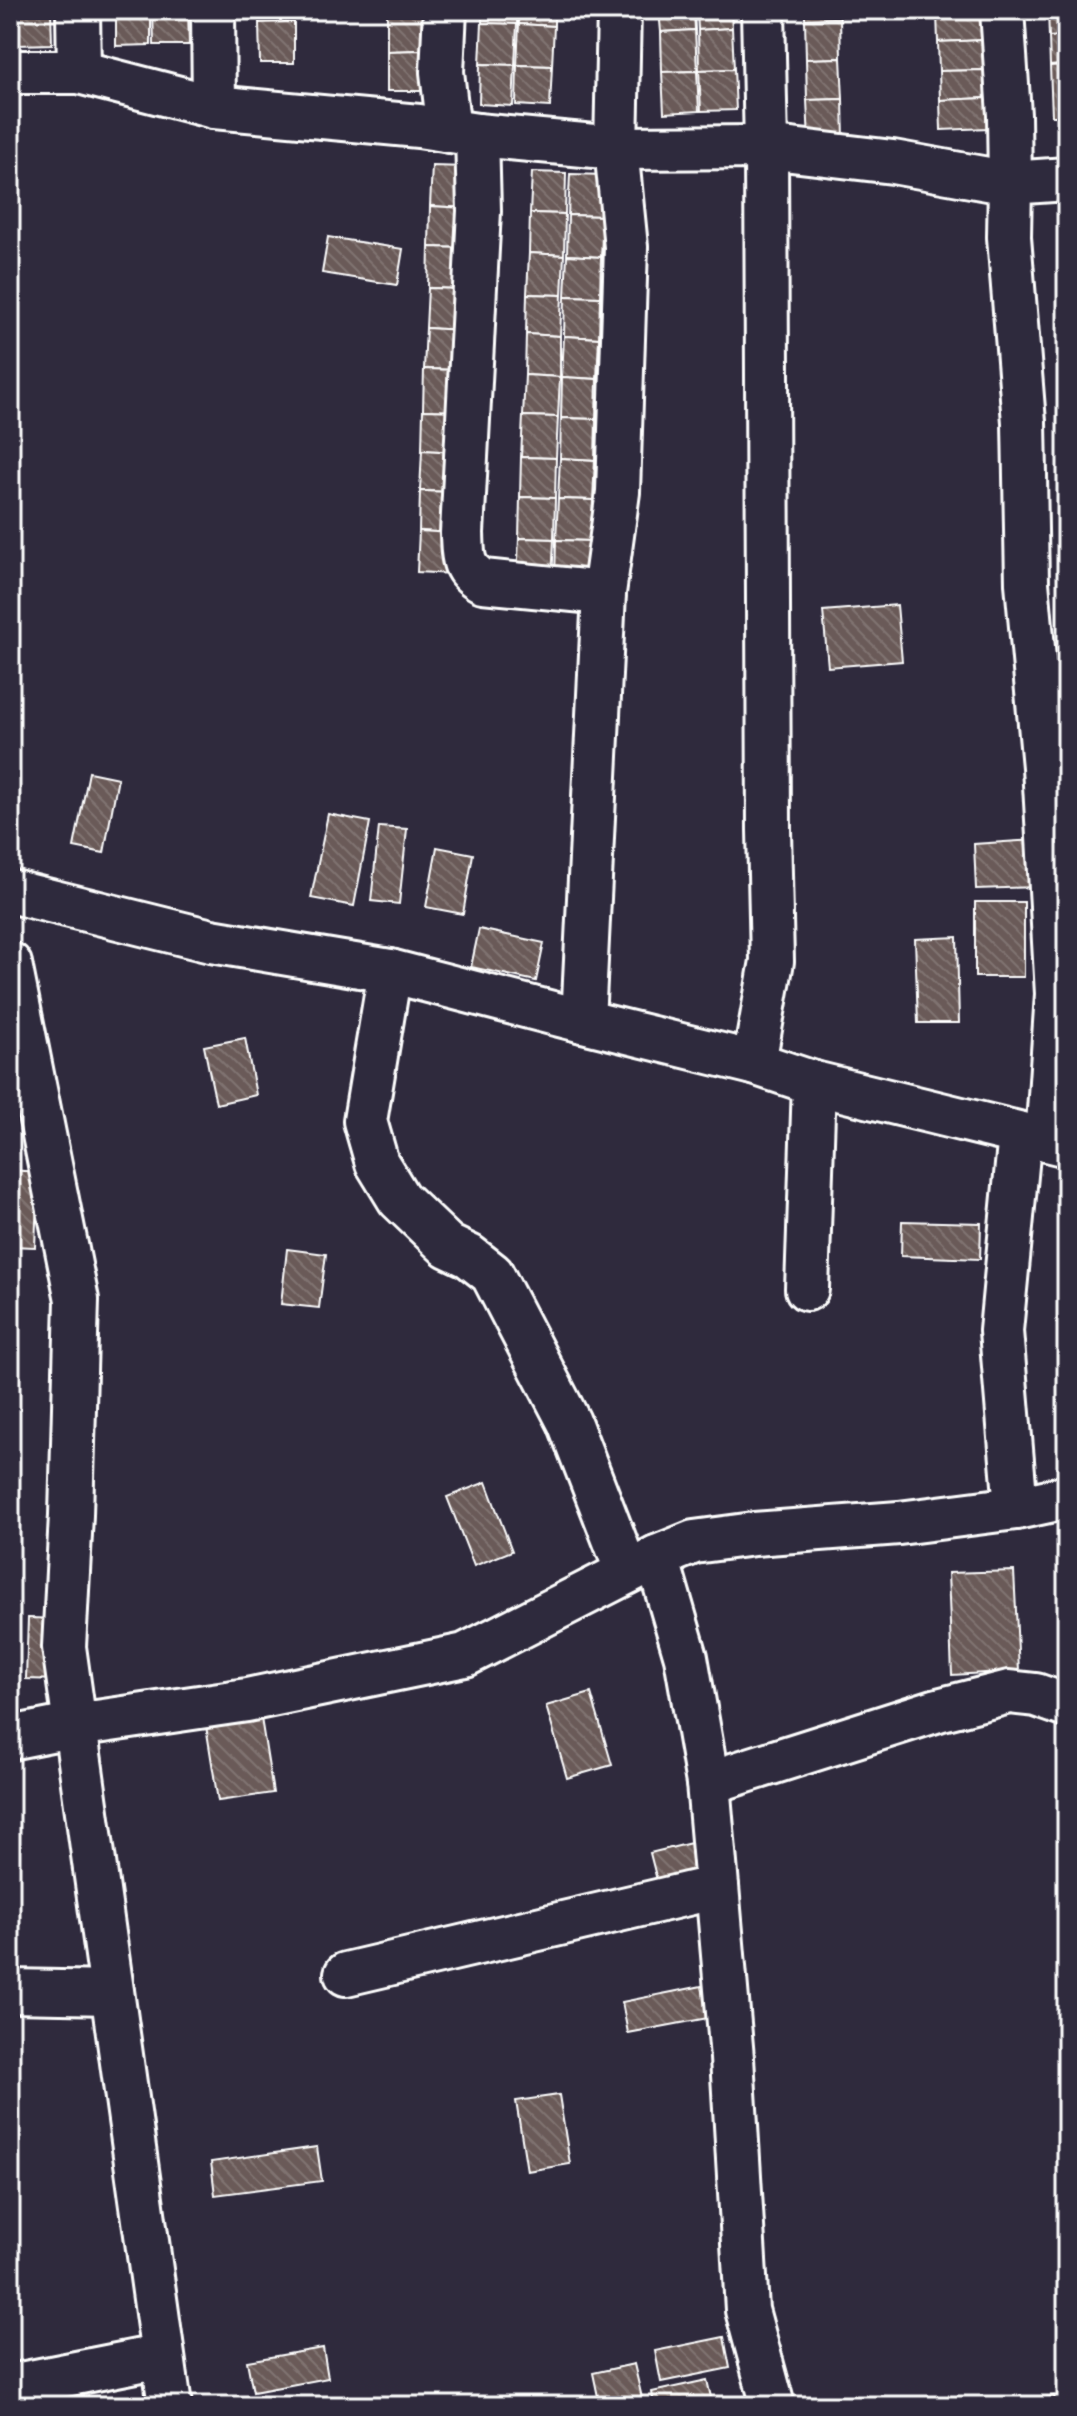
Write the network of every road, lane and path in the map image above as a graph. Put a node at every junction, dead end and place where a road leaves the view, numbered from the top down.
1 (78, 10) edge
2 (213, 10) edge
3 (445, 10) edge
4 (619, 10) edge
5 (763, 10) edge
6 (1002, 10) edge
7 (10, 72) edge
8 (79, 72) junction
9 (214, 107) junction
10 (463, 133) junction
11 (766, 147) junction
12 (616, 148) junction
13 (1067, 179) edge
14 (1010, 183) junction
15 (604, 593) junction
16 (10, 891) edge
17 (10, 964) edge
18 (390, 971) junction
19 (583, 1021) junction
20 (754, 1063) junction
21 (814, 1083) junction
22 (24, 1108) edge
23 (1045, 1140) edge
24 (807, 1289) dead end
25 (1067, 1497) edge
26 (1016, 1508) junction
27 (642, 1565) junction
28 (1067, 1706) edge
29 (76, 1725) junction
30 (10, 1738) edge
31 (708, 1783) junction
32 (717, 1887) junction
33 (346, 1974) dead end
34 (10, 1991) edge
35 (112, 1993) junction
36 (162, 2356) junction
37 (10, 2386) edge
38 (170, 2406) edge
39 (773, 2406) edge

1 - 8 street
2 - 9 street
3 - 10 street
4 - 12 street
5 - 11 street
6 - 14 street
7 - 8 street
8 - 9 street
9 - 10 street
10 - 12 street
10 - 15 street
11 - 12 street
11 - 14 street
11 - 20 street
12 - 15 street
13 - 14 street
14 - 23 street
15 - 19 street
16 - 18 street
17 - 22 street
18 - 19 street
18 - 27 street
19 - 20 street
20 - 21 street
21 - 23 street
21 - 24 street
22 - 29 street
23 - 26 street
25 - 26 street
26 - 27 street
27 - 29 street
27 - 31 street
28 - 31 street
29 - 30 street
29 - 35 street
31 - 32 street
32 - 33 street
32 - 39 street
34 - 35 street
35 - 36 street
36 - 37 street
36 - 38 street

